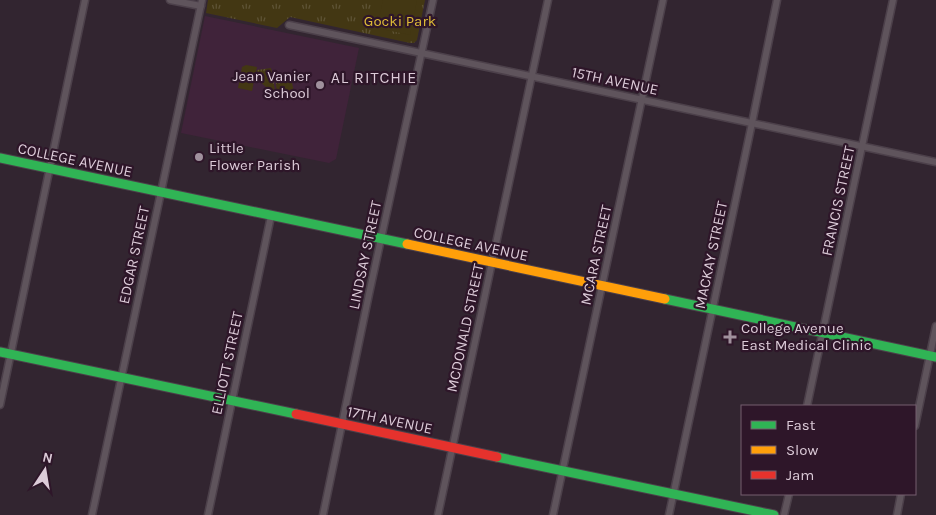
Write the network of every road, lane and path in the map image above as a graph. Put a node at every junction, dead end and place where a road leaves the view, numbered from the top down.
1 (85, 0) edge
2 (170, 0) edge
3 (433, 0) edge
4 (548, 0) edge
5 (663, 0) edge
6 (777, 0) edge
7 (893, 0) edge
8 (201, 3) edge
9 (289, 25) dead end
10 (421, 53) junction
11 (532, 76) junction
12 (642, 100) junction
13 (752, 123) junction
14 (862, 146) junction
15 (0, 158) edge
16 (936, 162) edge
17 (50, 168) junction
18 (160, 192) junction
19 (271, 216) junction
20 (381, 239) junction
21 (492, 262) junction
22 (603, 286) junction
23 (712, 309) junction
24 (936, 326) edge
25 (823, 333) junction
26 (0, 352) edge
27 (11, 355) junction
28 (933, 356) edge
29 (121, 378) junction
30 (232, 401) junction
31 (0, 405) edge
32 (807, 405) edge
33 (916, 422) edge
34 (341, 424) junction
35 (453, 447) junction
36 (564, 471) junction
37 (674, 494) junction
38 (788, 495) edge
39 (901, 495) edge
40 (92, 515) edge
41 (208, 515) edge
42 (323, 515) edge
43 (438, 515) edge
44 (553, 515) edge
45 (669, 515) edge
46 (774, 515) edge
47 (784, 515) edge
48 (897, 515) edge

1 - 17 street
2 - 8 street
3 - 10 street, LINDSAY STREET
4 - 11 street, MCDONALD STREET
5 - 12 street, MCARA STREET
6 - 13 street, MACKAY STREET
7 - 14 street, FRANCIS STREET
8 - 18 street, EDGAR STREET
9 - 10 street, 15TH AVENUE
10 - 11 street, 15TH AVENUE
10 - 20 street, LINDSAY STREET
11 - 12 street, 15TH AVENUE
11 - 21 street, MCDONALD STREET
12 - 13 street, 15TH AVENUE
12 - 22 street, MCARA STREET
13 - 14 street, 15TH AVENUE
13 - 23 street, MACKAY STREET
14 - 16 street, 15TH AVENUE
14 - 25 street, FRANCIS STREET
15 - 17 street, COLLEGE AVENUE
17 - 18 street, COLLEGE AVENUE
17 - 27 street
18 - 19 street, COLLEGE AVENUE
18 - 29 street, EDGAR STREET
19 - 20 street, COLLEGE AVENUE
19 - 30 street, ELLIOTT STREET
20 - 21 street, COLLEGE AVENUE
20 - 34 street, LINDSAY STREET
21 - 22 street, COLLEGE AVENUE
21 - 35 street, MCDONALD STREET
22 - 23 street, COLLEGE AVENUE
22 - 36 street, MCARA STREET
23 - 25 street, COLLEGE AVENUE
23 - 37 street, MACKAY STREET
24 - 28 street
25 - 28 street, COLLEGE AVENUE
25 - 32 street, FRANCIS STREET
26 - 27 street, 17TH AVENUE
27 - 29 street, 17TH AVENUE
27 - 31 street
28 - 33 street
29 - 30 street, 17TH AVENUE
29 - 40 street, EDGAR STREET
30 - 34 street, 17TH AVENUE
30 - 41 street, ELLIOTT STREET
34 - 35 street, 17TH AVENUE
34 - 42 street, LINDSAY STREET
35 - 36 street, 17TH AVENUE
35 - 43 street, MCDONALD STREET
36 - 37 street, 17TH AVENUE
36 - 44 street, MCARA STREET
37 - 45 street, MACKAY STREET
37 - 46 street, 17TH AVENUE
38 - 47 street
39 - 48 street

